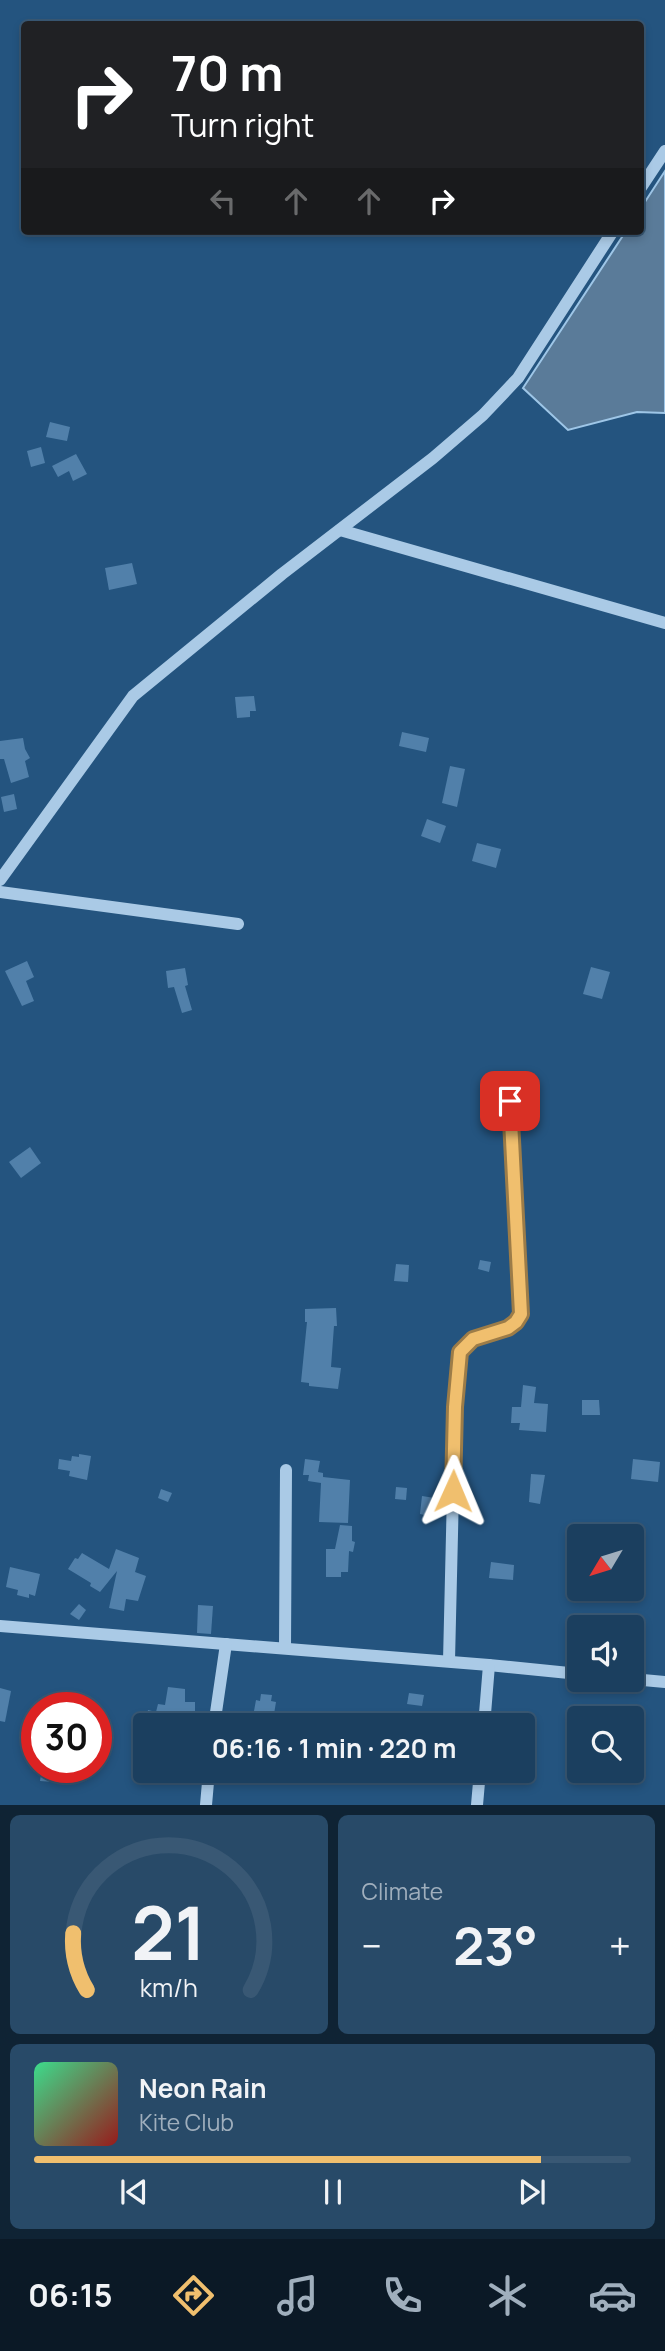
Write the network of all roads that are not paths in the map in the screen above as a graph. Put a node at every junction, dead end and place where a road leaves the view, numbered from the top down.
1 (665, 150) edge
2 (644, 183) edge
3 (610, 235) edge
4 (340, 530) junction
5 (665, 623) edge
6 (0, 880) edge
7 (0, 892) edge
8 (238, 924) dead end
9 (510, 1101) dead end
10 (286, 1470) dead end
11 (0, 1626) edge
12 (226, 1644) junction
13 (285, 1648) junction
14 (449, 1661) junction
15 (489, 1665) junction
16 (567, 1673) edge
17 (644, 1680) edge
18 (665, 1682) edge
19 (216, 1713) edge
20 (485, 1713) edge
21 (208, 1783) edge
22 (479, 1783) edge
23 (206, 1805) edge
24 (477, 1805) edge

1 - 2 street
3 - 4 street
4 - 5 street
4 - 6 street
7 - 8 street
9 - 14 street
10 - 13 street
11 - 12 street
12 - 13 street
12 - 19 street
13 - 14 street
14 - 15 street
15 - 16 street
15 - 20 street
17 - 18 street
21 - 23 street
22 - 24 street

